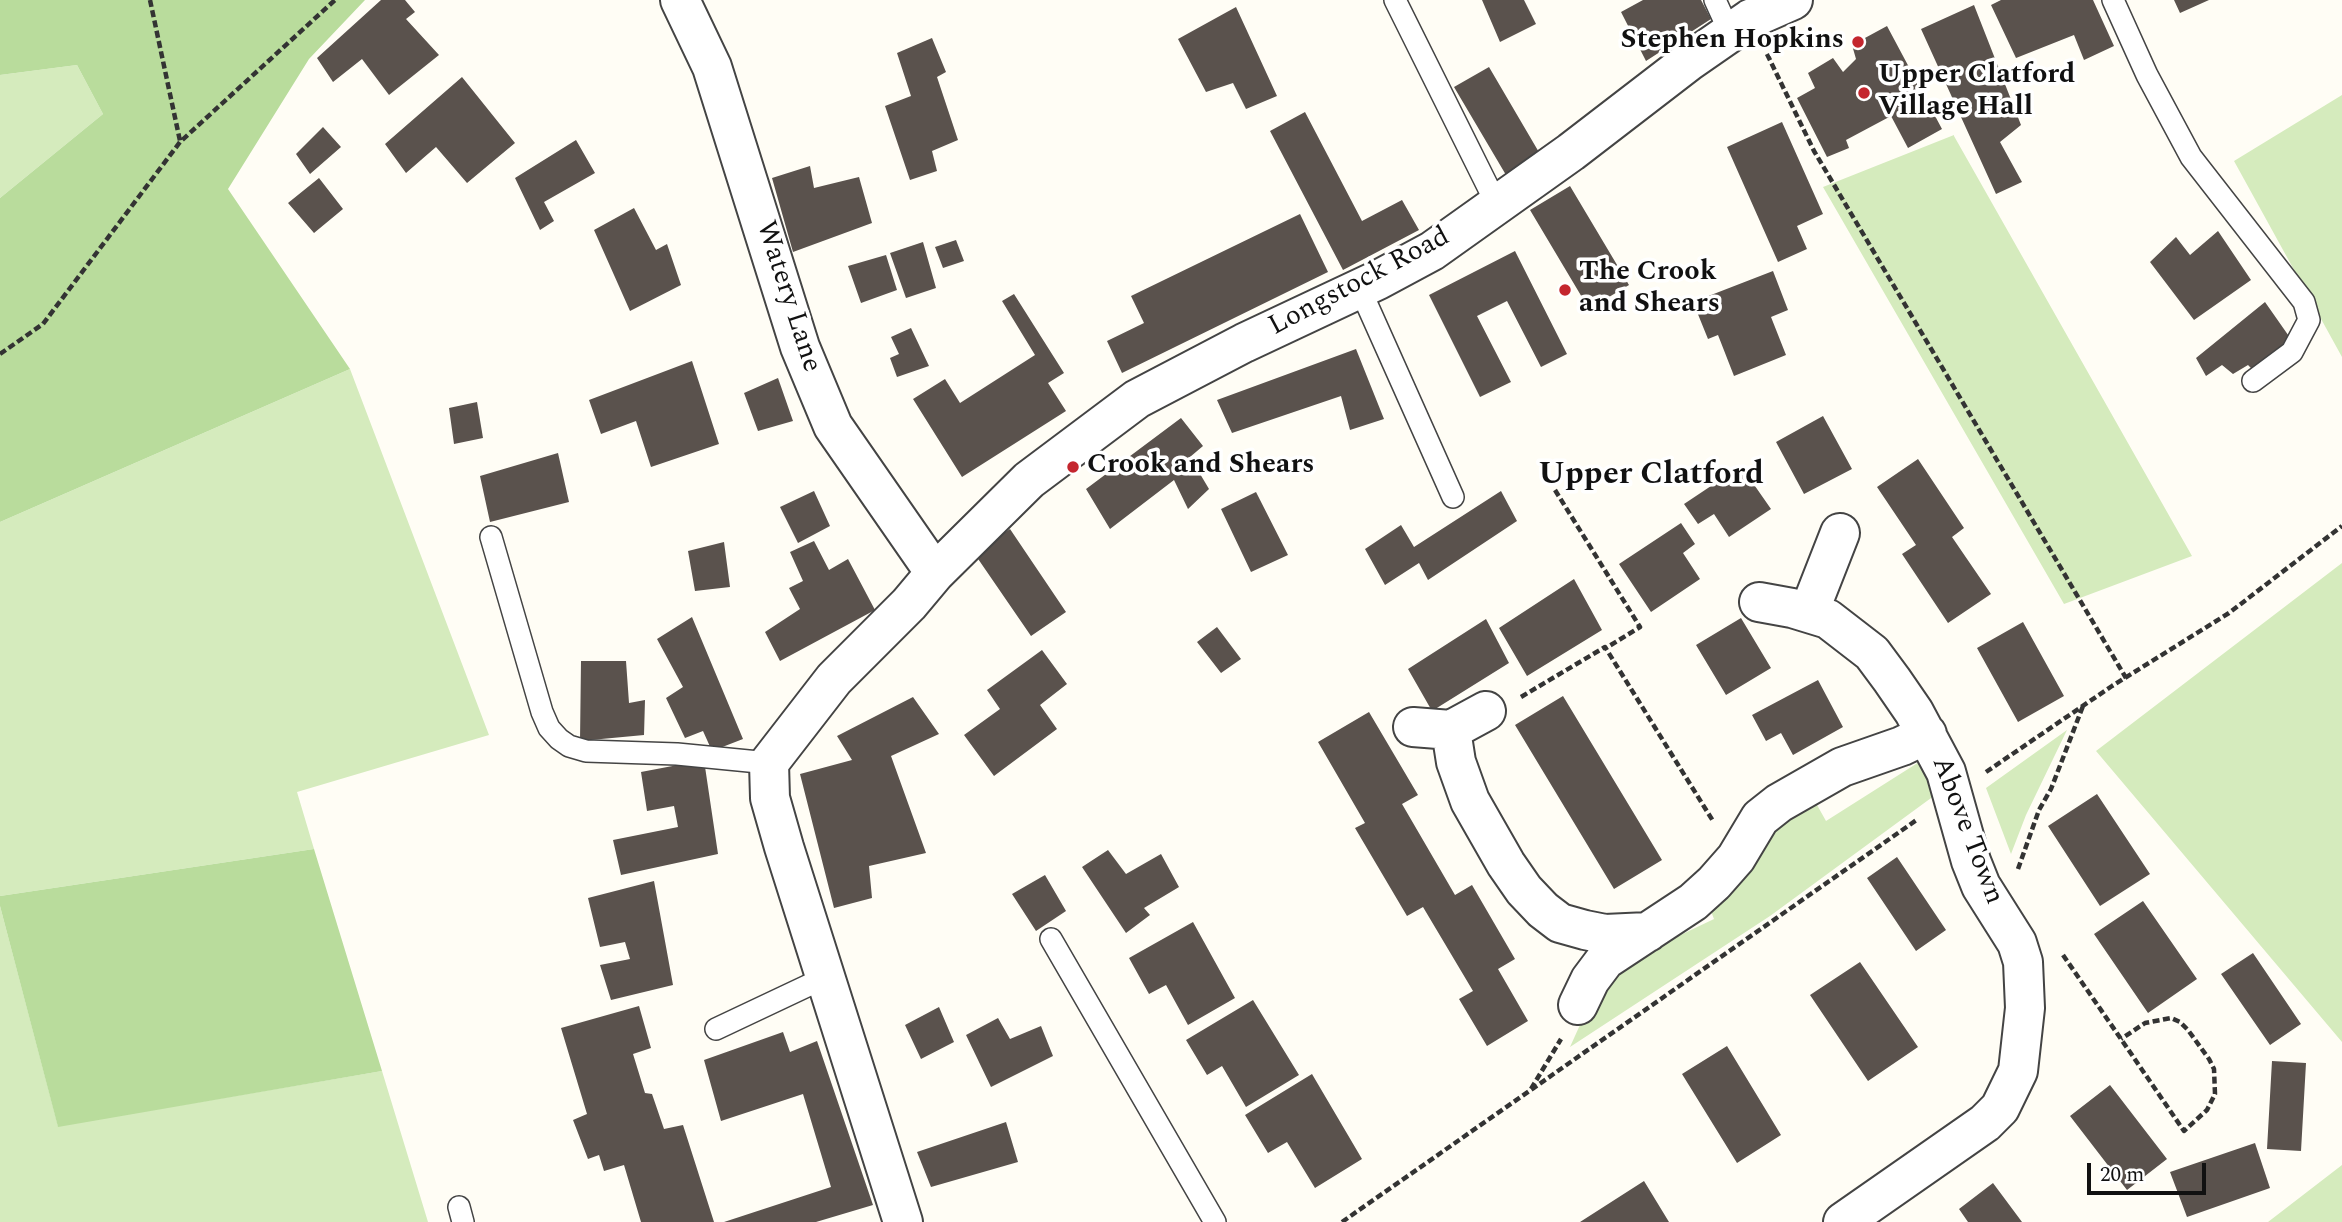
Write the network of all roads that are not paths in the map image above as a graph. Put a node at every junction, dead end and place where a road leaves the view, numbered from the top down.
1 (680, 0) edge
2 (1395, 0) edge
3 (1793, 0) edge
4 (2113, 0) edge
5 (1732, 17) edge
6 (1497, 205) junction
7 (1360, 289) junction
8 (2253, 382) dead end
9 (1453, 497) dead end
10 (1840, 533) dead end
11 (491, 537) dead end
12 (935, 573) junction
13 (1759, 602) dead end
14 (1809, 612) junction
15 (1486, 711) road end
16 (1413, 727) dead end
17 (1451, 730) junction
18 (1927, 734) junction
19 (769, 763) junction
20 (1648, 932) junction
21 (1051, 939) dead end
22 (824, 978) junction
23 (1578, 1005) road end
24 (716, 1030) dead end
25 (903, 1222) edge
26 (1215, 1222) edge
27 (1843, 1222) edge

1 - 12 street, Watery Lane
2 - 6 lane
3 - 5 street, Longstock Road
4 - 8 lane
5 - 6 street, Longstock Road
6 - 7 street, Longstock Road
7 - 9 lane
7 - 12 street, Longstock Road
10 - 14 street
11 - 19 lane
12 - 19 street, Longstock Road
13 - 14 street, Above Town
14 - 18 street, Above Town
15 - 17 street
16 - 17 street
17 - 20 street
18 - 20 street
18 - 27 street, Above Town
19 - 22 street
20 - 23 street
21 - 26 lane
22 - 24 lane
22 - 25 street

